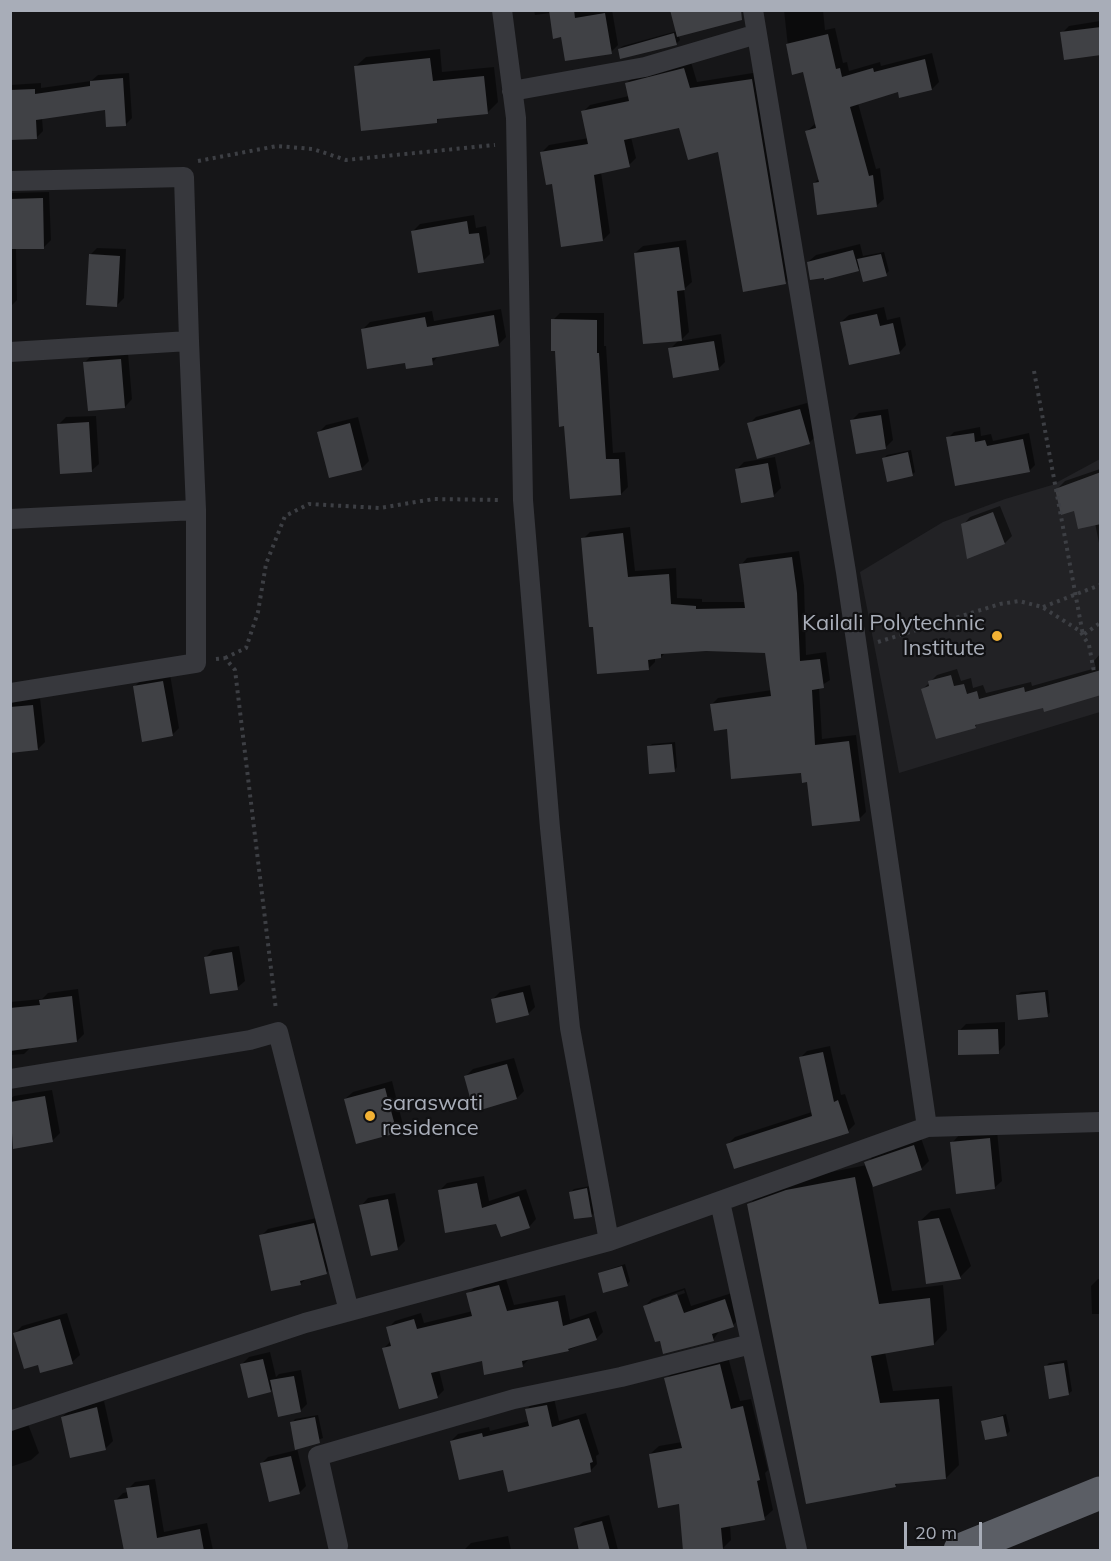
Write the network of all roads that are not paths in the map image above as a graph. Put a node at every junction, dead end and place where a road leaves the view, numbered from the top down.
1 (502, 10) edge
2 (753, 10) edge
3 (757, 34) junction
4 (512, 90) junction
5 (10, 181) edge
6 (189, 341) junction
7 (10, 352) edge
8 (196, 510) junction
9 (10, 519) edge
10 (10, 693) edge
11 (10, 1079) edge
12 (1101, 1122) edge
13 (927, 1127) junction
14 (720, 1202) junction
15 (609, 1241) junction
16 (349, 1311) junction
17 (751, 1344) junction
18 (10, 1421) edge
19 (1101, 1493) edge
20 (338, 1546) dead end
21 (797, 1551) edge
22 (960, 1551) edge

1 - 4 street
2 - 3 street
3 - 4 street
3 - 13 street
4 - 15 street
5 - 6 street
6 - 7 street
6 - 8 street
8 - 9 street
8 - 10 street
11 - 16 street
12 - 13 street
13 - 14 street
14 - 15 street
14 - 17 street
15 - 16 street
16 - 18 street
17 - 20 street
17 - 21 street
19 - 22 highway

